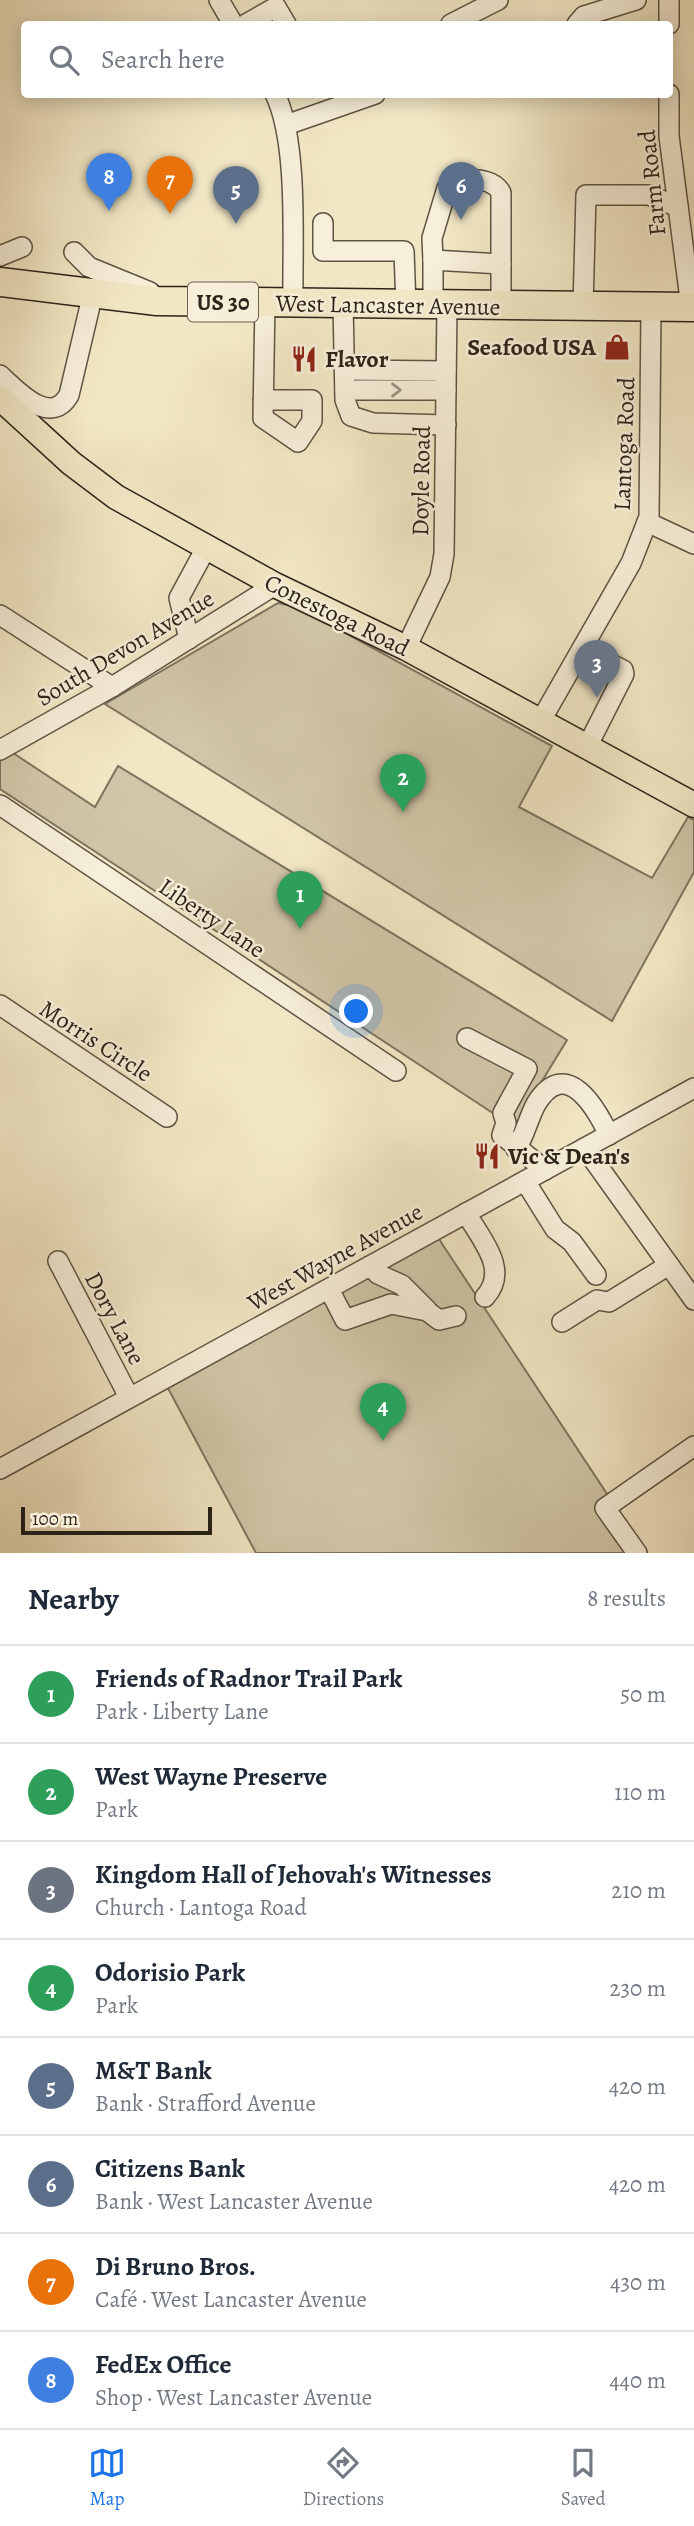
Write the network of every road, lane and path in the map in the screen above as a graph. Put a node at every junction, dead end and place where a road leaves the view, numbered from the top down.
1 (219, 0) edge
2 (498, 0) edge
3 (636, 0) edge
4 (669, 0) edge
5 (279, 2) edge
6 (231, 21) edge
7 (250, 21) edge
8 (285, 21) edge
9 (457, 21) edge
10 (580, 21) edge
11 (669, 21) edge
12 (276, 98) edge
13 (364, 98) edge
14 (669, 98) edge
15 (286, 125) junction
16 (678, 207) junction
17 (323, 223) dead end
18 (22, 247) dead end
19 (74, 253) dead end
20 (0, 256) edge
21 (433, 260) junction
22 (501, 264) junction
23 (0, 282) edge
24 (93, 293) junction
25 (170, 301) junction
26 (265, 303) junction
27 (293, 303) junction
28 (343, 304) junction
29 (429, 306) junction
30 (501, 307) junction
31 (693, 307) edge
32 (583, 308) junction
33 (650, 308) junction
34 (345, 370) junction
35 (0, 375) edge
36 (446, 381) junction
37 (345, 390) junction
38 (10, 399) edge
39 (263, 400) dead end
40 (446, 425) junction
41 (647, 522) junction
42 (694, 544) edge
43 (206, 548) junction
44 (275, 585) junction
45 (0, 615) edge
46 (189, 639) junction
47 (406, 648) junction
48 (583, 649) junction
49 (112, 687) junction
50 (540, 722) junction
51 (587, 747) junction
52 (0, 751) edge
53 (0, 805) edge
54 (694, 805) edge
55 (0, 1005) edge
56 (467, 1038) dead end
57 (396, 1071) dead end
58 (694, 1088) edge
59 (167, 1117) dead end
60 (609, 1135) junction
61 (509, 1142) junction
62 (585, 1148) junction
63 (545, 1170) junction
64 (525, 1181) junction
65 (466, 1213) junction
66 (58, 1261) dead end
67 (669, 1265) junction
68 (370, 1266) junction
69 (596, 1275) dead end
70 (329, 1289) junction
71 (485, 1297) dead end
72 (694, 1300) edge
73 (427, 1311) junction
74 (456, 1316) dead end
75 (562, 1322) dead end
76 (129, 1397) junction
77 (694, 1446) edge
78 (0, 1469) edge
79 (636, 1553) edge

1 - 6 street
2 - 9 street
3 - 10 street
4 - 11 street
5 - 7 street
5 - 8 street
12 - 15 street
13 - 15 street
14 - 16 street, Farm Road
15 - 27 street
16 - 31 street, Farm Road
16 - 32 street
17 - 29 street
18 - 20 street
19 - 25 street
21 - 22 street
21 - 22 street
21 - 29 street
22 - 30 street
23 - 24 highway, West Lancaster Avenue / US 30
24 - 25 highway, West Lancaster Avenue / US 30
24 - 38 street
25 - 26 highway, West Lancaster Avenue / US 30
26 - 27 highway, West Lancaster Avenue / US 30
26 - 39 street
27 - 28 highway, West Lancaster Avenue / US 30
28 - 29 highway, West Lancaster Avenue / US 30
28 - 34 street
29 - 30 highway, West Lancaster Avenue / US 30
29 - 36 street, Doyle Road
30 - 32 highway, West Lancaster Avenue / US 30
31 - 33 highway, West Lancaster Avenue / US 30
32 - 33 highway, West Lancaster Avenue / US 30
33 - 41 street, Lantoga Road
34 - 36 street
34 - 37 street
35 - 38 street
37 -> 36 street
36 - 40 street, Doyle Road
37 - 40 street
38 - 43 main road, Conestoga Road
40 - 47 street, Doyle Road
41 - 42 street
41 - 48 street, Lantoga Road
43 - 44 main road, Conestoga Road
43 - 46 street
44 - 46 street, South Devon Avenue
44 - 47 main road, Conestoga Road
45 - 49 street
46 - 49 street, South Devon Avenue
47 - 50 main road, Conestoga Road
48 - 50 street, Lantoga Road
48 - 51 street
49 - 52 street, South Devon Avenue
50 - 51 main road, Conestoga Road
51 - 54 main road, Conestoga Road
53 - 57 street, Liberty Lane
55 - 59 street, Morris Circle
56 - 61 street
58 - 60 street, West Wayne Avenue
60 - 61 street
60 - 62 street, West Wayne Avenue
61 - 63 street
62 - 63 street, West Wayne Avenue
62 - 67 street
63 - 64 street, West Wayne Avenue
64 - 65 street, West Wayne Avenue
64 - 69 street
65 - 68 street, West Wayne Avenue
65 - 71 street
66 - 76 street, Dory Lane
67 - 72 street
67 - 75 street
68 - 70 street, West Wayne Avenue
68 - 73 street
70 - 73 street
70 - 76 street, West Wayne Avenue
73 - 74 street
76 - 78 street, West Wayne Avenue
77 - 79 street

